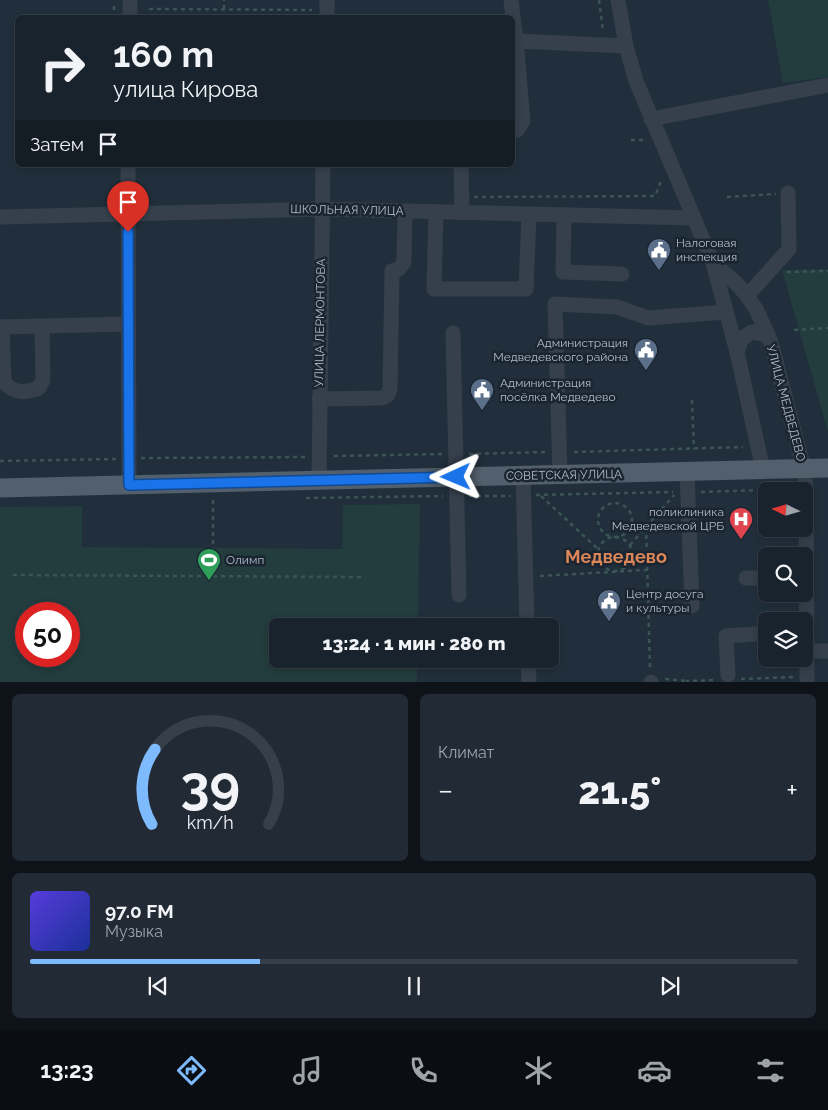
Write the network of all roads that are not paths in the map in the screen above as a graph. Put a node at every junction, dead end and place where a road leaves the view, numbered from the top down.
1 (130, 0) edge
2 (511, 0) edge
3 (618, 0) edge
4 (130, 15) edge
5 (513, 15) edge
6 (515, 33) edge
7 (516, 41) junction
8 (626, 46) junction
9 (828, 85) edge
10 (651, 119) junction
11 (515, 130) edge
12 (128, 167) edge
13 (322, 167) edge
14 (461, 167) edge
15 (788, 193) road end
16 (322, 209) junction
17 (406, 211) junction
18 (436, 212) junction
19 (462, 212) junction
20 (128, 214) junction
21 (529, 214) junction
22 (564, 215) junction
23 (0, 216) edge
24 (693, 218) junction
25 (713, 263) junction
26 (622, 274) dead end
27 (748, 296) junction
28 (726, 312) junction
29 (128, 324) junction
30 (42, 326) junction
31 (1, 327) edge
32 (453, 333) dead end
33 (770, 339) junction
34 (737, 352) junction
35 (319, 399) junction
36 (828, 468) edge
37 (804, 469) junction
38 (763, 470) junction
39 (687, 472) junction
40 (560, 475) junction
41 (523, 476) junction
42 (456, 477) junction
43 (319, 480) junction
44 (129, 485) junction
45 (0, 488) edge
46 (805, 547) edge
47 (746, 578) dead end
48 (758, 578) edge
49 (458, 594) dead end
50 (692, 606) dead end
51 (527, 618) edge
52 (758, 634) edge
53 (813, 651) edge
54 (828, 651) edge
55 (807, 667) edge
56 (528, 668) edge
57 (728, 675) dead end
58 (529, 682) edge
59 (807, 682) edge

1 - 4 street
2 - 5 street
3 - 8 street, УЛИЦА МЕДВЕДЕВО
6 - 7 street
7 - 8 street
7 - 11 street
8 - 10 street, УЛИЦА МЕДВЕДЕВО
9 - 10 street
10 - 24 street, УЛИЦА МЕДВЕДЕВО
12 - 20 street
13 - 16 street, УЛИЦА ЛЕРМОНТОВА
14 - 19 street
15 - 27 street
16 - 17 street, ШКОЛЬНАЯ УЛИЦА
16 - 20 street, ШКОЛЬНАЯ УЛИЦА
16 - 35 street, УЛИЦА ЛЕРМОНТОВА
17 - 18 street, ШКОЛЬНАЯ УЛИЦА
17 - 35 street
18 - 19 street, ШКОЛЬНАЯ УЛИЦА
18 - 21 street
19 - 21 street, ШКОЛЬНАЯ УЛИЦА
20 - 23 street, ШКОЛЬНАЯ УЛИЦА
20 - 29 street
21 - 22 street, ШКОЛЬНАЯ УЛИЦА
22 - 24 street, ШКОЛЬНАЯ УЛИЦА
22 - 26 street
24 - 25 street, УЛИЦА МЕДВЕДЕВО
25 - 27 street, УЛИЦА МЕДВЕДЕВО
25 - 28 street, УЛИЦА МЕДВЕДЕВО
27 - 33 street, УЛИЦА МЕДВЕДЕВО
28 - 34 street, УЛИЦА МЕДВЕДЕВО
28 - 40 street
29 - 30 street
29 - 44 street
30 - 31 street
30 - 31 street
32 - 42 street
33 - 34 street
33 - 37 street, УЛИЦА МЕДВЕДЕВО
34 - 38 street, УЛИЦА МЕДВЕДЕВО
35 - 43 street, УЛИЦА ЛЕРМОНТОВА
36 - 37 main road, СОВЕТСКАЯ УЛИЦА
37 - 38 main road, СОВЕТСКАЯ УЛИЦА
37 - 46 street, УЛИЦА МЕДВЕДЕВО
38 - 39 main road, СОВЕТСКАЯ УЛИЦА
39 - 40 main road, СОВЕТСКАЯ УЛИЦА
39 - 50 street
40 - 41 main road, СОВЕТСКАЯ УЛИЦА
41 - 42 main road, СОВЕТСКАЯ УЛИЦА
41 - 51 street
42 - 43 main road, СОВЕТСКАЯ УЛИЦА
42 - 49 street
43 - 44 main road, СОВЕТСКАЯ УЛИЦА
44 - 45 main road, СОВЕТСКАЯ УЛИЦА
47 - 48 street
52 - 57 street
53 - 54 street
55 - 59 street, УЛИЦА МЕДВЕДЕВО
56 - 58 street

